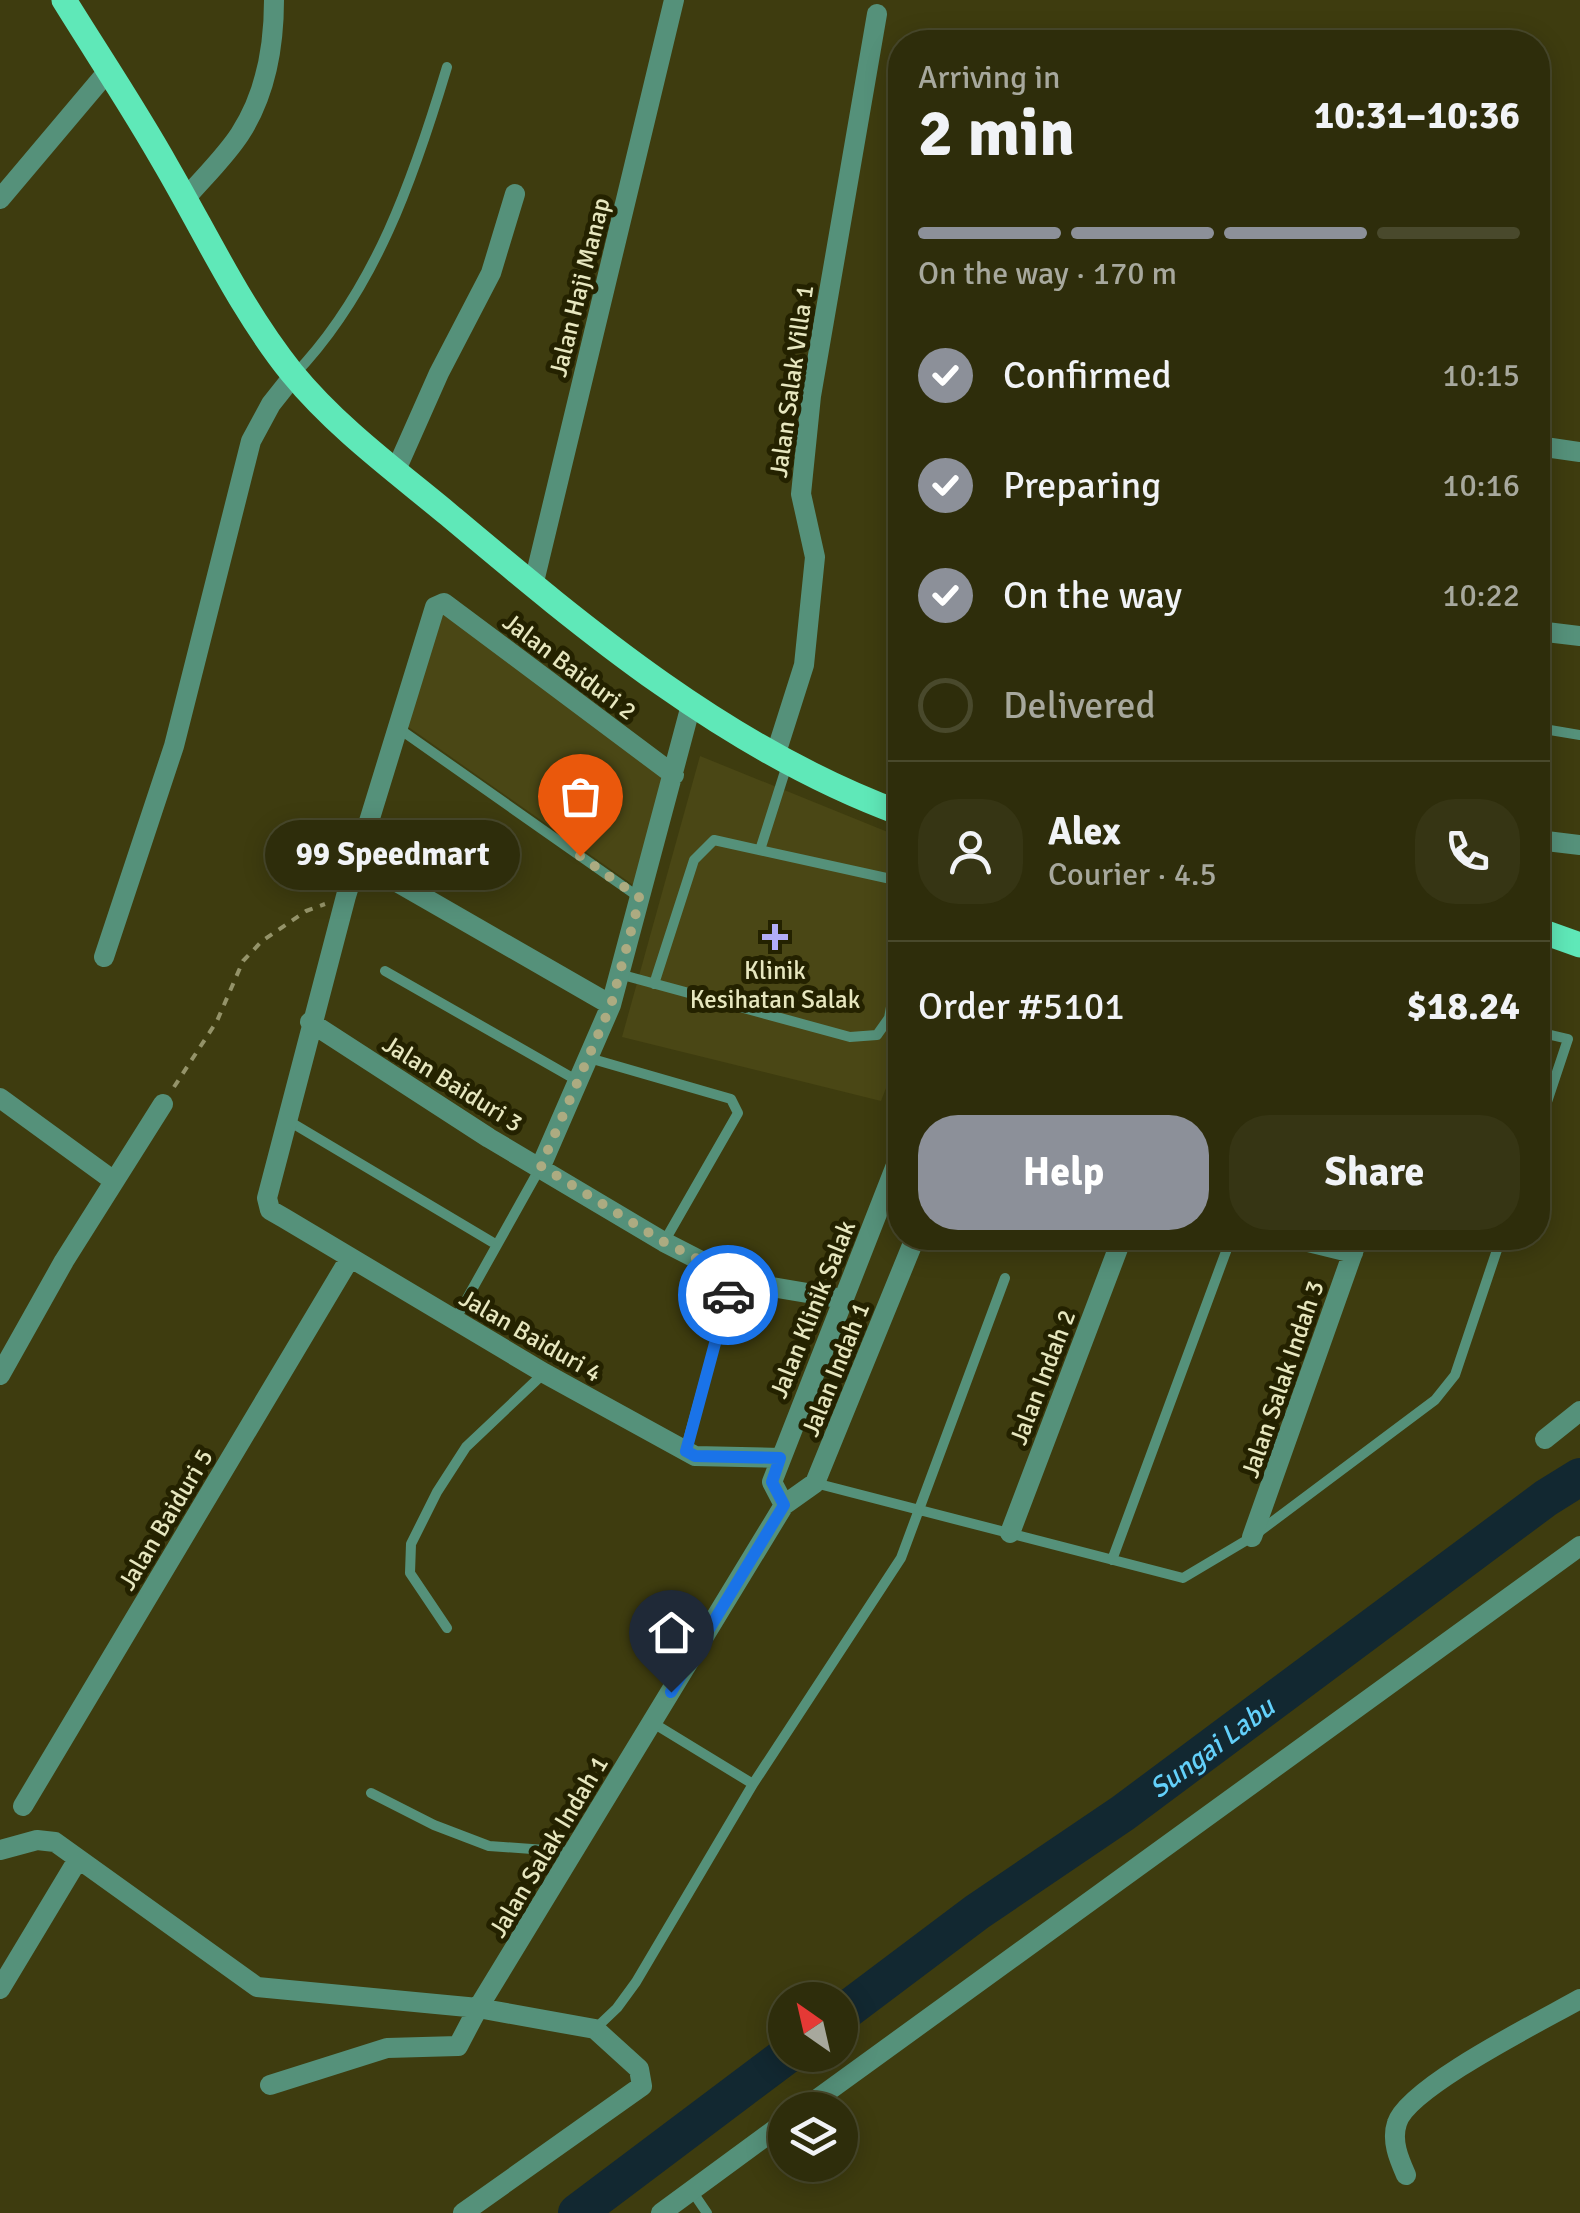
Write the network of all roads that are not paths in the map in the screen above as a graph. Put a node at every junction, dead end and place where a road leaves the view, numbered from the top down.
1 (274, 0) edge
2 (674, 0) edge
3 (65, 1) edge
4 (877, 14) dead end
5 (448, 66) dead end
6 (108, 71) junction
7 (514, 194) dead end
8 (0, 200) edge
9 (186, 200) junction
10 (294, 375) junction
11 (1550, 448) edge
12 (1580, 452) edge
13 (396, 470) junction
14 (532, 586) junction
15 (1550, 632) edge
16 (1580, 636) edge
17 (691, 706) junction
18 (398, 728) junction
19 (1550, 730) edge
20 (1580, 735) edge
21 (782, 757) junction
22 (674, 776) junction
23 (888, 809) edge
24 (1550, 842) edge
25 (1580, 846) edge
26 (760, 850) junction
27 (358, 859) junction
28 (888, 878) edge
29 (640, 898) junction
30 (1550, 934) edge
31 (1580, 945) edge
32 (104, 957) dead end
33 (385, 971) dead end
34 (620, 974) junction
35 (654, 984) junction
36 (611, 1005) junction
37 (888, 1019) edge
38 (310, 1022) junction
39 (1550, 1034) edge
40 (588, 1058) junction
41 (578, 1081) junction
42 (1550, 1093) edge
43 (0, 1098) edge
44 (163, 1104) road end
45 (286, 1120) junction
46 (541, 1166) junction
47 (114, 1181) junction
48 (888, 1186) edge
49 (664, 1242) junction
50 (497, 1245) junction
51 (909, 1250) edge
52 (1117, 1250) edge
53 (1227, 1250) edge
54 (1354, 1250) edge
55 (1497, 1250) edge
56 (350, 1258) junction
57 (733, 1277) junction
58 (1005, 1278) dead end
59 (843, 1299) junction
60 (456, 1320) junction
61 (544, 1373) junction
62 (0, 1375) edge
63 (1580, 1411) edge
64 (1545, 1439) dead end
65 (686, 1451) junction
66 (780, 1458) junction
67 (815, 1483) junction
68 (784, 1505) junction
69 (916, 1510) junction
70 (1010, 1534) junction
71 (1252, 1537) junction
72 (1580, 1546) edge
73 (1112, 1560) junction
74 (447, 1628) dead end
75 (652, 1722) junction
76 (752, 1784) junction
77 (371, 1793) dead end
78 (23, 1806) dead end
79 (0, 1850) edge
80 (574, 1852) junction
81 (77, 1860) junction
82 (0, 1989) edge
83 (1580, 1999) edge
84 (478, 2008) junction
85 (595, 2029) junction
86 (270, 2084) dead end
87 (827, 2092) edge
88 (768, 2134) edge
89 (1406, 2175) dead end
90 (692, 2190) junction
91 (463, 2213) edge
92 (661, 2213) edge
93 (707, 2213) edge

1 - 9 street
2 - 14 street, Jalan Haji Manap
3 - 6 main road
4 - 21 street, Jalan Salak Villa 1
5 - 10 lane
6 - 8 street
6 - 9 main road
7 - 13 street
9 - 10 main road
10 - 13 main road
10 - 32 street
11 - 12 street
13 - 14 main road
14 - 17 main road
15 - 16 street
17 - 21 main road
17 - 22 street
18 - 22 street, Jalan Baiduri 2
18 - 27 street
18 - 29 lane
19 - 20 lane
21 - 23 main road
21 - 26 lane
22 - 29 street
24 - 25 street
26 - 28 lane
26 - 35 lane
27 - 36 street
27 - 38 street
29 - 34 street
30 - 31 main road
33 - 41 lane
34 - 35 lane
34 - 36 street
35 - 37 lane
36 - 40 street
38 - 45 street
38 - 46 street, Jalan Baiduri 3
39 - 42 lane
40 - 41 street
40 - 49 lane
41 - 46 street
43 - 47 street
44 - 47 street
45 - 50 lane
45 - 56 street, Jalan Baiduri 4
46 - 49 street, Jalan Baiduri 3
46 - 50 lane
47 - 62 street
48 - 59 street, Jalan Klinik Salak
49 - 57 street, Jalan Baiduri 3
50 - 60 lane
51 - 67 street, Jalan Indah 1
52 - 70 street, Jalan Indah 2
53 - 73 lane
54 - 71 street, Jalan Salak Indah 3
55 - 71 lane
56 - 60 street, Jalan Baiduri 4
56 - 78 street, Jalan Baiduri 5
57 - 59 street, Jalan Baiduri 3
57 - 65 lane
58 - 69 lane
59 - 66 street, Jalan Klinik Salak
60 - 61 street, Jalan Baiduri 4
61 - 65 street, Jalan Baiduri 4
61 - 74 lane
63 - 64 street
65 - 66 street, Jalan Baiduri 4
66 - 68 street, Jalan Klinik Salak
67 - 68 street
67 - 69 lane
68 - 75 street, Jalan Salak Indah 1
69 - 70 lane
69 - 76 lane
70 - 73 lane
71 - 73 lane
72 - 87 street
75 - 76 lane
75 - 80 street, Jalan Salak Indah 1
76 - 85 lane
77 - 80 lane
79 - 81 street
80 - 84 street, Jalan Salak Indah 1
81 - 82 street
81 - 84 street
83 - 89 street
84 - 85 street
84 - 86 street, Jalan Salak Indah 1
85 - 91 street
88 - 90 street
90 - 92 street
90 - 93 lane

